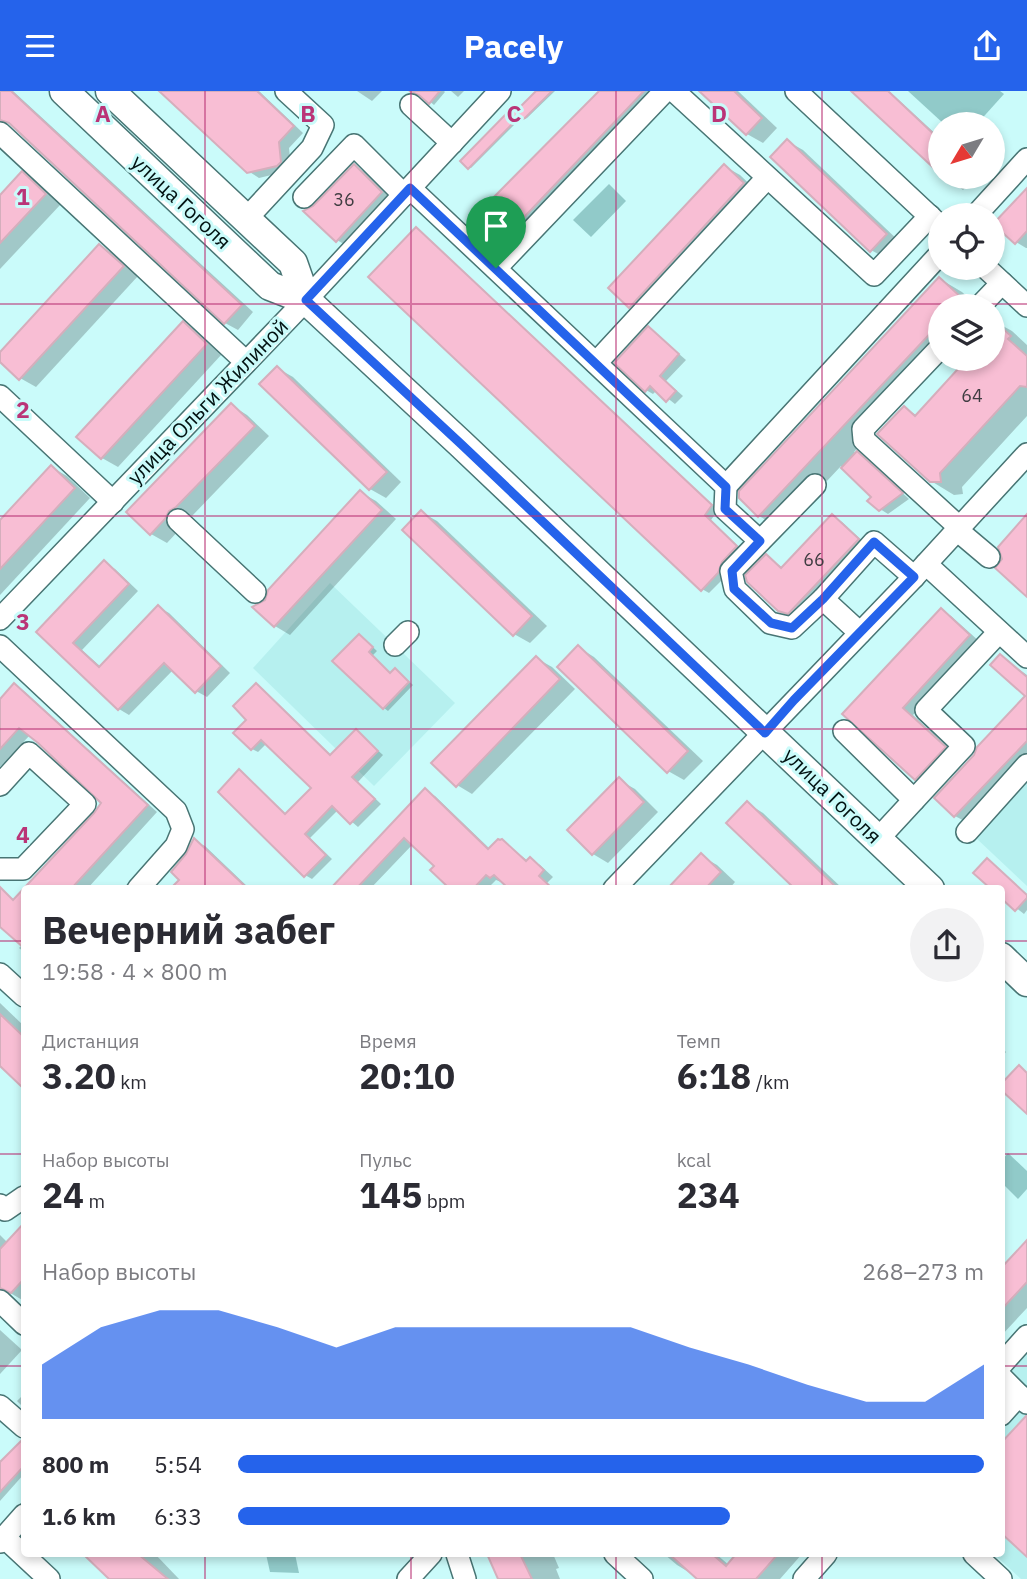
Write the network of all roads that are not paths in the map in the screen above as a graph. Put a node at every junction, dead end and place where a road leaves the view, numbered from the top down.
1 (64, 91) edge
2 (110, 91) edge
3 (286, 91) edge
4 (500, 91) edge
5 (665, 91) edge
6 (674, 91) edge
7 (796, 91) edge
8 (411, 105) dead end
9 (0, 133) edge
10 (452, 143) junction
11 (1027, 159) edge
12 (767, 178) junction
13 (407, 191) junction
14 (304, 197) dead end
15 (987, 203) edge
16 (928, 214) edge
17 (247, 218) junction
18 (928, 226) edge
19 (928, 267) edge
20 (496, 268) junction
21 (999, 280) edge
22 (1002, 283) junction
23 (991, 294) edge
24 (306, 300) junction
25 (1027, 306) edge
26 (928, 361) edge
27 (246, 362) junction
28 (596, 363) junction
29 (0, 396) edge
30 (1027, 454) edge
31 (1020, 476) edge
32 (814, 485) dead end
33 (726, 487) junction
34 (113, 502) junction
35 (178, 520) dead end
36 (958, 529) junction
37 (760, 541) junction
38 (989, 557) dead end
39 (920, 571) junction
40 (255, 592) dead end
41 (823, 599) junction
42 (0, 619) edge
43 (999, 632) junction
44 (860, 633) junction
45 (0, 646) edge
46 (1025, 651) edge
47 (844, 731) dead end
48 (765, 733) junction
49 (1027, 765) edge
50 (0, 785) edge
51 (915, 800) junction
52 (967, 832) dead end
53 (878, 839) junction
54 (0, 869) edge
55 (142, 885) edge
56 (618, 885) edge
57 (926, 885) edge
58 (1005, 961) edge
59 (0, 974) edge
60 (1027, 982) edge
61 (21, 993) edge
62 (21, 1199) edge
63 (0, 1205) edge
64 (1026, 1341) edge
65 (1005, 1361) edge
66 (1005, 1381) edge
67 (1023, 1399) edge
68 (0, 1406) edge
69 (1005, 1412) edge
70 (21, 1424) edge
71 (21, 1518) edge
72 (2, 1540) edge
73 (21, 1556) edge
74 (22, 1557) edge
75 (428, 1557) edge
76 (458, 1557) edge
77 (622, 1557) edge
78 (823, 1557) edge
79 (977, 1557) edge
80 (48, 1579) edge
81 (408, 1579) edge
82 (465, 1579) edge
83 (642, 1579) edge
84 (804, 1579) edge
85 (1001, 1579) edge

1 - 24 main road, улица Гоголя
2 - 17 main road, улица Гоголя
3 - 17 street
4 - 10 street, улица Ольги Жилиной
5 - 20 street
6 - 12 street
7 - 16 street
8 - 10 street
9 - 27 street
10 - 13 street, улица Ольги Жилиной
11 - 15 street
12 - 18 street
12 - 28 street
13 - 14 street
13 - 20 street
13 - 24 street, улица Ольги Жилиной
17 - 24 main road, улица Гоголя
19 - 33 street
20 - 28 street
21 - 22 street
22 - 23 street
22 - 25 street
24 - 27 street, улица Ольги Жилиной
24 - 48 main road, улица Гоголя
26 - 36 street
27 - 34 street, улица Ольги Жилиной
28 - 33 street
29 - 34 street
30 - 31 street
31 - 36 street
32 - 37 street
33 - 37 street
34 - 42 street, улица Ольги Жилиной
35 - 40 street
36 - 38 street
36 - 39 street
37 - 41 street
39 - 41 street
39 - 43 street
39 - 44 street
41 - 44 street
43 - 46 street
43 - 51 street
44 - 48 street
45 - 55 street
47 - 51 street
48 - 53 main road, улица Гоголя
48 - 56 street
49 - 52 street
50 - 54 street
51 - 53 street
53 - 57 main road, улица Гоголя
58 - 60 main road
59 - 61 street
62 - 63 street
64 - 65 street
66 - 67 street
67 - 69 street
68 - 70 street
71 - 72 street
72 - 73 street
74 - 80 street
75 - 81 street
76 - 82 street
77 - 83 street
78 - 84 street
79 - 85 street

